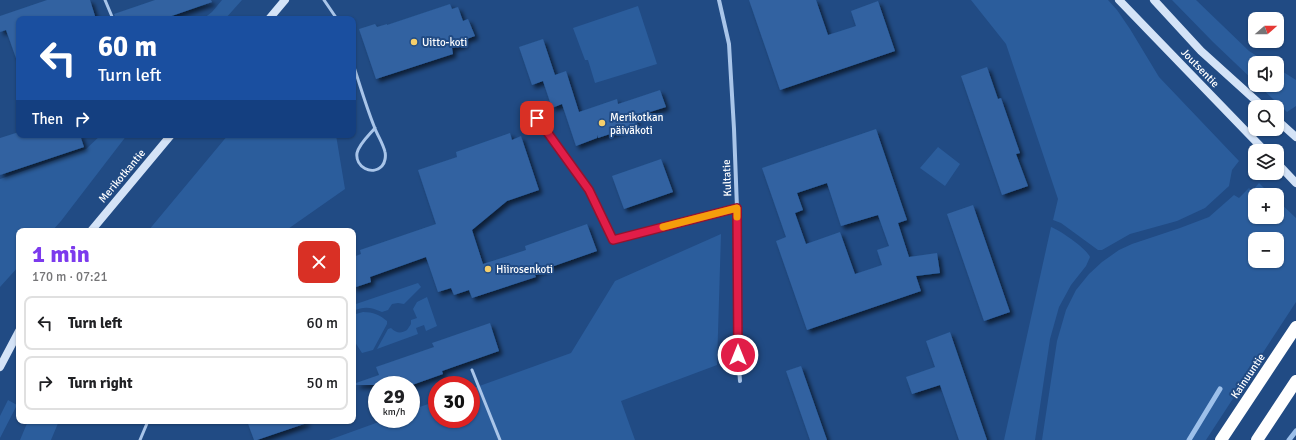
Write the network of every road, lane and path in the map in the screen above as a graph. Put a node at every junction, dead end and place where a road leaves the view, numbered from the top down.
1 (105, 0) edge
2 (285, 0) edge
3 (324, 0) edge
4 (719, 0) edge
5 (1119, 0) edge
6 (1154, 0) edge
7 (111, 16) edge
8 (271, 16) edge
9 (335, 16) edge
10 (356, 73) edge
11 (1255, 100) edge
12 (537, 118) dead end
13 (1284, 126) edge
14 (375, 128) junction
15 (1296, 137) edge
16 (168, 138) edge
17 (1258, 144) edge
18 (1284, 170) edge
19 (1296, 183) edge
20 (737, 208) junction
21 (94, 228) edge
22 (1296, 327) edge
23 (16, 338) edge
24 (0, 367) edge
25 (472, 370) dead end
26 (740, 381) dead end
27 (1296, 382) edge
28 (147, 424) edge
29 (140, 440) edge
30 (500, 440) edge
31 (1221, 440) edge
32 (1257, 440) edge

1 - 7 lane
2 - 8 main road
3 - 9 lane
4 - 20 street, Kultatie
5 - 17 main road, Joutsentie
6 - 11 main road, Joutsentie
10 - 14 lane
12 - 20 lane
13 - 15 main road
14 - 14 lane
16 - 21 main road, Merikotkantie
18 - 19 main road
20 - 26 street, Kultatie
22 - 31 highway, Kainuuntie
23 - 24 main road
25 - 30 lane
27 - 32 highway
28 - 29 lane

